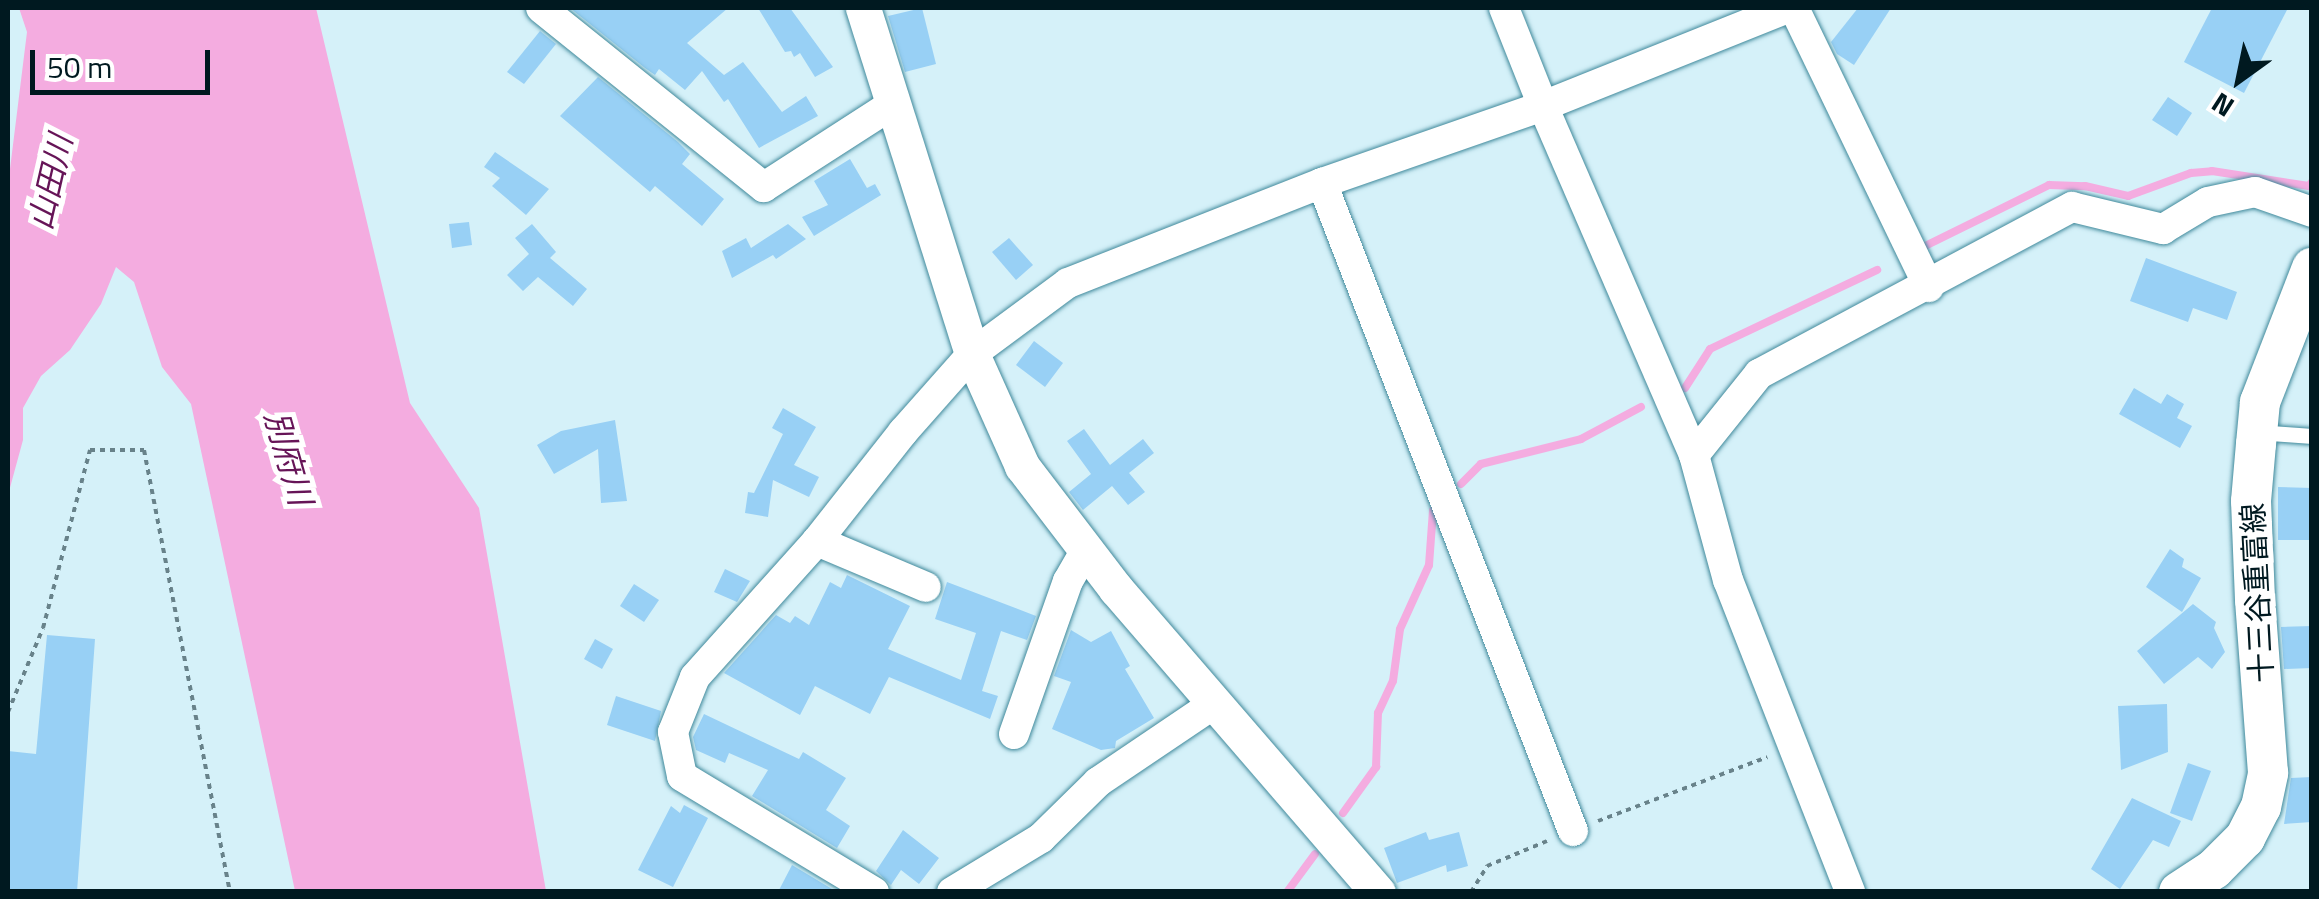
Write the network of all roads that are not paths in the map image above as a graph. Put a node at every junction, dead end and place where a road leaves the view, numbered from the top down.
1 (540, 8) edge
2 (864, 8) edge
3 (1504, 8) edge
4 (1791, 8) edge
5 (894, 104) junction
6 (1543, 106) junction
7 (1322, 182) junction
8 (2312, 212) edge
9 (2312, 268) edge
10 (1929, 287) junction
11 (972, 354) junction
12 (2257, 432) junction
13 (2312, 436) edge
14 (1694, 455) junction
15 (817, 541) junction
16 (1085, 551) junction
17 (926, 587) dead end
18 (1215, 703) junction
19 (1014, 734) dead end
20 (1573, 831) road end
21 (2220, 880) edge
22 (874, 892) edge
23 (952, 892) edge
24 (1378, 892) edge
25 (1850, 892) edge
26 (2179, 892) edge

1 - 5 street
2 - 5 street
3 - 6 street
4 - 6 street
4 - 10 street
5 - 11 street
6 - 7 street
6 - 14 street
7 - 11 street
7 - 20 street
8 - 10 street
9 - 12 main road, 十三谷重富線
10 - 14 street
11 - 15 street
11 - 16 street
12 - 13 lane
12 - 21 main road, 十三谷重富線
14 - 25 street
15 - 17 street
15 - 22 street
16 - 18 street
16 - 19 street
18 - 23 street
18 - 24 street
21 - 26 main road, 十三谷重富線

